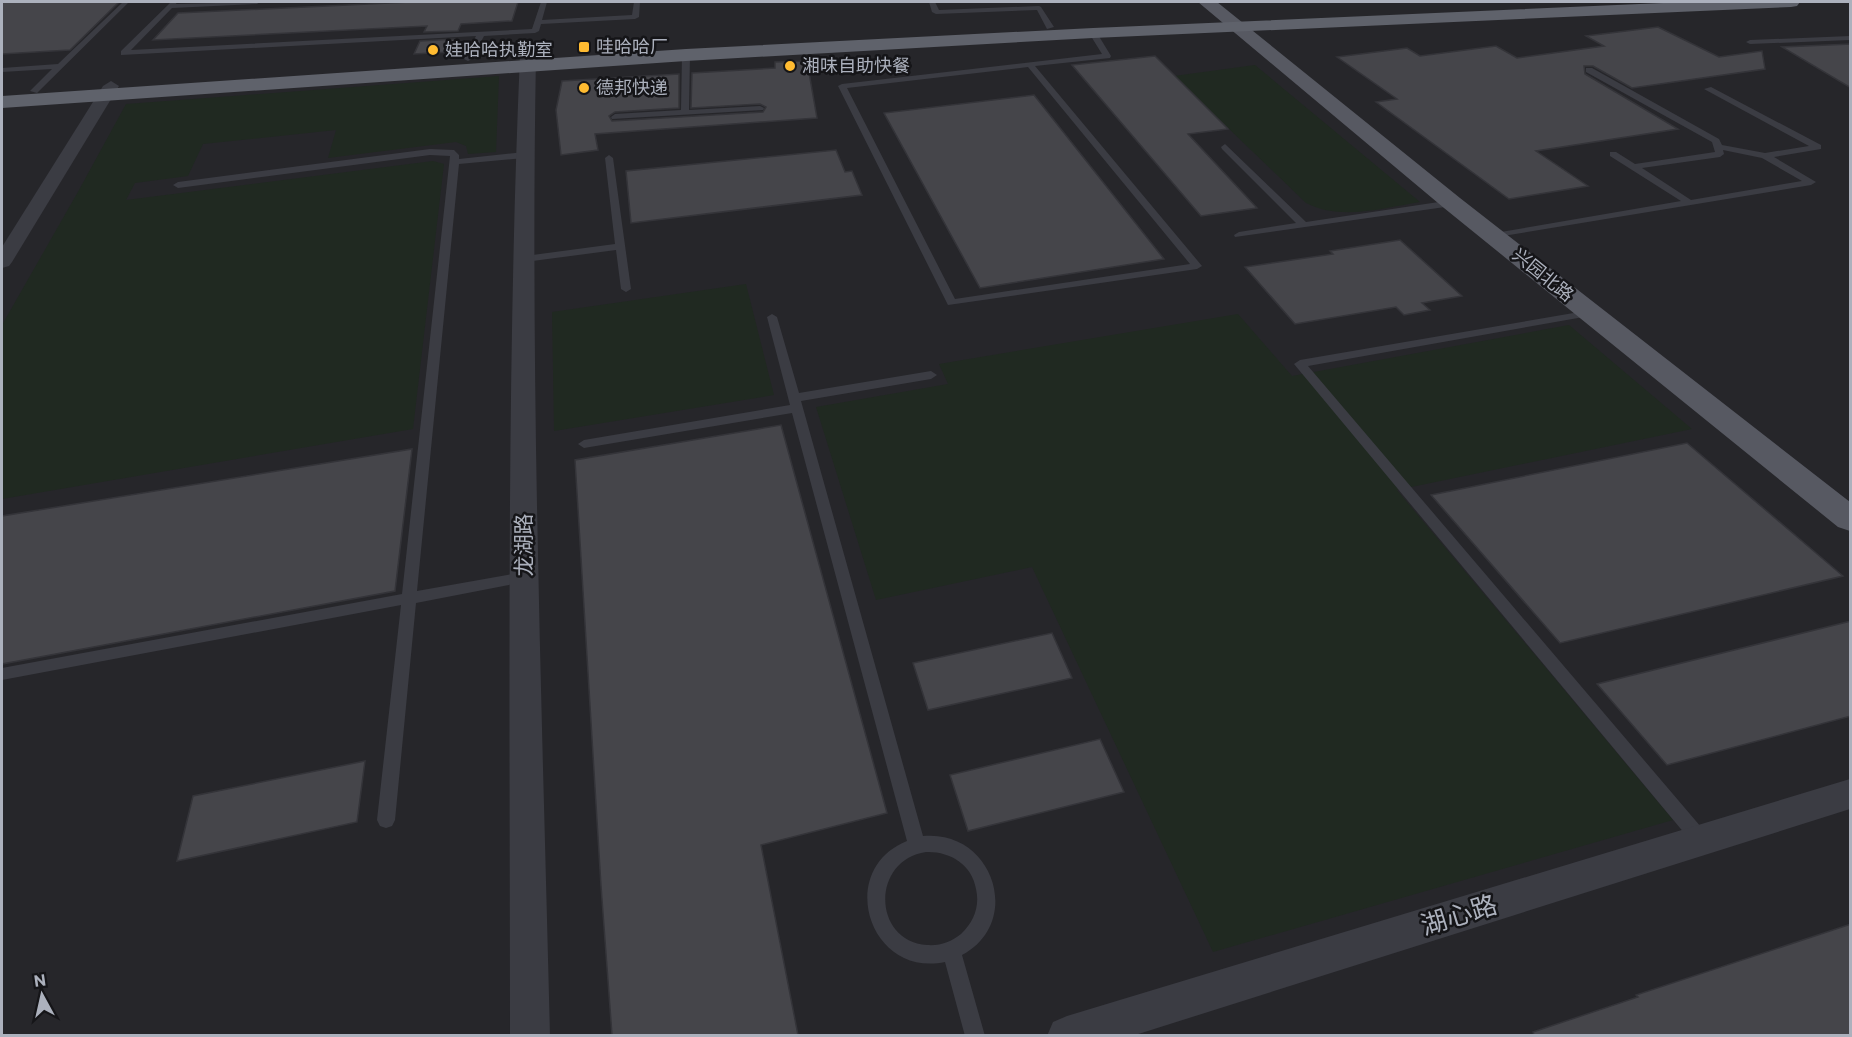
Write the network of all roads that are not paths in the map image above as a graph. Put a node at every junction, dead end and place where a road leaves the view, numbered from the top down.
1 (126, 2) edge
2 (257, 2) edge
3 (544, 2) edge
4 (637, 2) edge
5 (932, 2) edge
6 (1207, 2) edge
7 (1616, 2) edge
8 (1791, 2) edge
9 (172, 4) edge
10 (537, 22) junction
11 (1233, 23) junction
12 (1050, 27) junction
13 (1093, 33) junction
14 (481, 34) junction
15 (1851, 38) edge
16 (1750, 42) dead end
17 (686, 55) junction
18 (468, 59) junction
19 (528, 60) junction
20 (1030, 65) junction
21 (60, 66) junction
22 (2, 70) edge
23 (1589, 70) dead end
24 (1708, 89) dead end
25 (108, 90) junction
26 (34, 91) junction
27 (2, 93) edge
28 (2, 102) edge
29 (760, 108) dead end
30 (685, 112) junction
31 (615, 117) dead end
32 (1225, 147) dead end
33 (1719, 147) junction
34 (1612, 154) dead end
35 (525, 155) junction
36 (1765, 156) junction
37 (609, 158) dead end
38 (455, 162) junction
39 (1634, 167) junction
40 (178, 185) dead end
41 (1452, 203) junction
42 (1690, 203) junction
43 (1303, 225) junction
44 (1239, 235) dead end
45 (1495, 236) junction
46 (621, 246) junction
47 (525, 259) junction
48 (2, 262) edge
49 (626, 289) dead end
50 (1591, 313) junction
51 (772, 317) dead end
52 (931, 375) dead end
53 (795, 403) junction
54 (584, 444) dead end
55 (1851, 519) edge
56 (524, 577) junction
57 (409, 598) junction
58 (2, 674) edge
59 (1851, 794) edge
60 (386, 820) dead end
61 (1701, 840) junction
62 (917, 846) junction
63 (951, 951) junction
64 (530, 1035) edge
65 (975, 1035) edge
66 (1067, 1035) edge

1 - 21 lane
2 - 9 lane
3 - 10 lane
4 - 10 lane
5 - 12 lane
6 - 11 main road, 兴园北路
7 - 11 highway
8 - 11 highway
9 - 14 lane
10 - 14 lane
11 - 12 highway
11 - 13 highway
11 - 41 main road, 兴园北路
12 - 19 highway
13 - 17 highway
13 - 20 lane
14 - 18 lane
15 - 16 lane
17 - 19 highway
17 - 30 lane
18 - 19 highway
18 - 25 highway
19 - 25 highway
19 - 35 street, 龙湖路
20 - 20 lane
21 - 22 lane
21 - 26 lane
23 - 33 lane
24 - 36 lane
25 - 26 highway
25 - 28 highway
25 - 48 street
26 - 27 highway
29 - 30 lane
30 - 31 lane
32 - 43 lane
33 - 36 lane
33 - 39 lane
34 - 39 lane
35 - 38 lane
35 - 47 street, 龙湖路
36 - 42 lane
37 - 46 lane
38 - 40 lane
38 - 57 lane
39 - 42 lane
41 - 43 lane
41 - 45 main road, 兴园北路
42 - 45 lane
43 - 44 lane
45 - 50 main road, 兴园北路
46 - 47 lane
46 - 49 lane
47 - 56 street, 龙湖路
50 - 55 main road, 兴园北路
50 - 61 lane
51 - 53 lane
52 - 53 lane
53 - 54 lane
53 - 62 lane
56 - 57 lane
56 - 64 street, 龙湖路
57 - 58 lane
57 - 60 lane
59 - 61 street, 湖心路
61 - 66 street, 湖心路
62 - 63 lane
62 - 63 lane
63 - 65 lane

